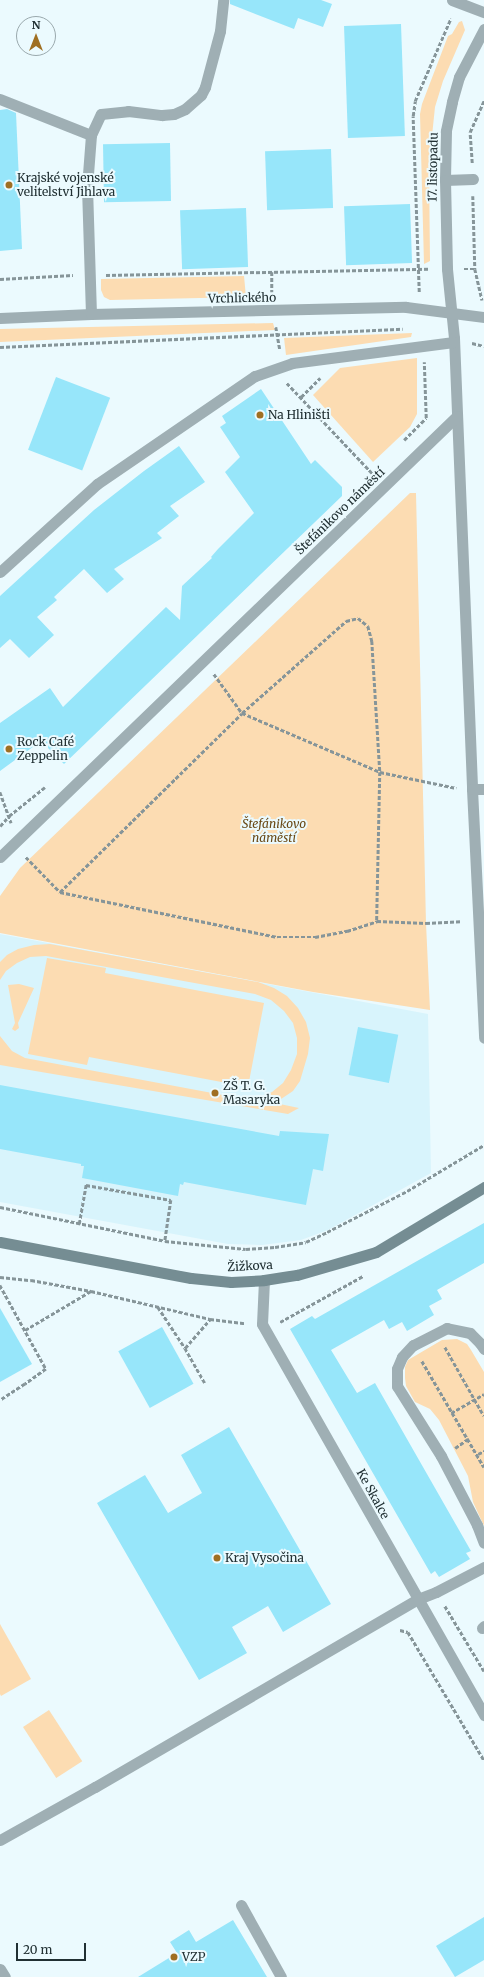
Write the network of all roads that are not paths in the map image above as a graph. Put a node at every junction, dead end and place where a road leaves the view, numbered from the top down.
1 (223, 0) edge
2 (457, 2) edge
3 (484, 12) edge
4 (484, 29) edge
5 (0, 99) edge
6 (91, 135) junction
7 (473, 178) road end
8 (445, 180) junction
9 (450, 312) junction
10 (91, 314) junction
11 (484, 317) edge
12 (0, 318) edge
13 (454, 342) junction
14 (457, 416) junction
15 (0, 572) edge
16 (484, 789) edge
17 (472, 790) junction
18 (0, 857) edge
19 (484, 1038) edge
20 (484, 1187) edge
21 (0, 1242) edge
22 (264, 1280) junction
23 (484, 1349) edge
24 (484, 1543) edge
25 (484, 1567) edge
26 (418, 1599) junction
27 (484, 1715) edge
28 (0, 1840) edge
29 (241, 1905) dead end
30 (0, 1969) edge
31 (5, 1977) edge
32 (281, 1977) edge

1 - 6 street
2 - 3 street
4 - 8 street, 17. listopadu
5 - 6 street
6 - 10 street
7 - 8 street
8 - 9 street, 17. listopadu
9 - 10 street, Vrchlického
9 - 11 street, Vrchlického
9 - 13 street
10 - 12 street, Vrchlického
13 - 14 street
13 - 15 street
14 - 17 street
14 - 18 street, Štefánikovo náměstí
16 - 17 street
17 - 19 street
20 - 22 main road, Žižkova
21 - 22 main road, Žižkova
22 - 26 street, Ke Skalce
23 - 24 street
25 - 26 street
26 - 27 street, Ke Skalce
26 - 28 street
29 - 32 street
30 - 31 street

